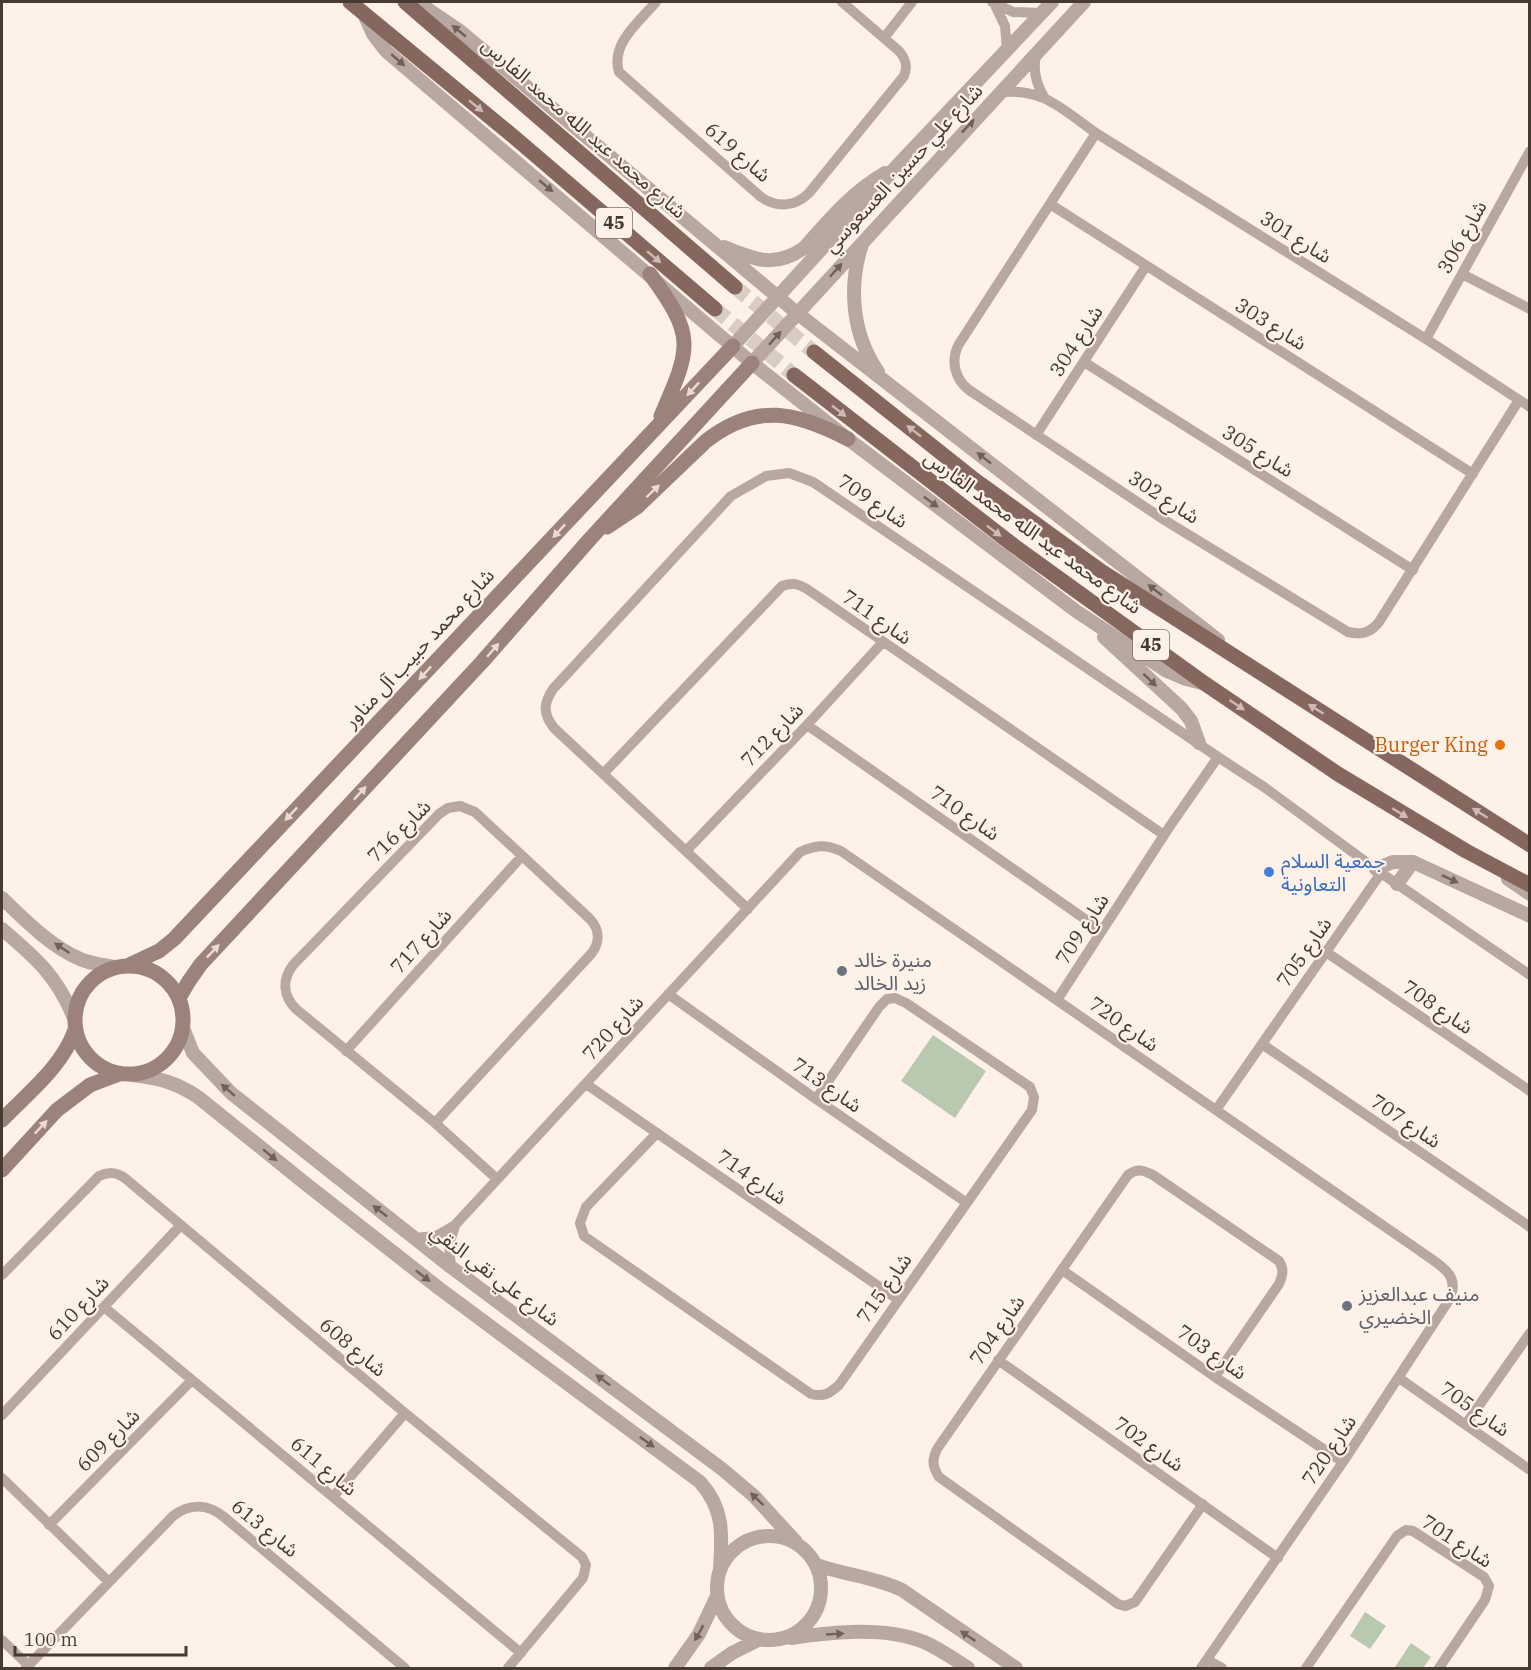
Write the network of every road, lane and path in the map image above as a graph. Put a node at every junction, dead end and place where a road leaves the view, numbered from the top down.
1 (350, 2) edge
2 (405, 2) edge
3 (417, 2) edge
4 (656, 2) edge
5 (842, 2) edge
6 (912, 2) edge
7 (993, 2) edge
8 (1052, 2) edge
9 (1084, 2) edge
10 (1041, 13) junction
11 (364, 14) junction
12 (884, 38) junction
13 (1007, 49) junction
14 (1038, 50) junction
15 (998, 93) junction
16 (1044, 97) junction
17 (1096, 133) junction
18 (1530, 151) edge
19 (897, 166) junction
20 (1050, 204) junction
21 (712, 241) junction
22 (863, 241) junction
23 (1146, 267) junction
24 (650, 274) junction
25 (1462, 274) junction
26 (735, 287) tunnel mouth
27 (778, 297) junction
28 (715, 309) tunnel mouth
29 (1530, 309) edge
30 (797, 313) junction
31 (1426, 339) junction
32 (733, 346) junction
33 (814, 352) tunnel mouth
34 (1084, 362) junction
35 (752, 363) junction
36 (794, 375) tunnel mouth
37 (882, 379) junction
38 (1518, 400) junction
39 (1530, 407) edge
40 (656, 428) junction
41 (1036, 435) junction
42 (848, 439) junction
43 (1473, 474) junction
44 (590, 538) junction
45 (1413, 570) junction
46 (1076, 611) junction
47 (882, 643) junction
48 (1231, 655) junction
49 (1204, 683) junction
50 (807, 725) junction
51 (1199, 743) junction
52 (1218, 757) junction
53 (603, 774) junction
54 (1164, 835) junction
55 (1530, 845) edge
56 (686, 851) junction
57 (1466, 851) junction
58 (522, 856) junction
59 (1413, 862) junction
60 (1378, 871) junction
61 (1397, 884) junction
62 (1530, 885) edge
63 (1530, 894) edge
64 (2, 898) edge
65 (747, 909) junction
66 (1530, 916) edge
67 (2, 929) edge
68 (1102, 931) junction
69 (1326, 952) junction
70 (122, 966) junction
71 (1530, 975) edge
72 (668, 994) junction
73 (179, 999) junction
74 (1058, 1000) junction
75 (75, 1024) junction
76 (183, 1028) junction
77 (1262, 1044) junction
78 (346, 1051) junction
79 (125, 1074) junction
80 (586, 1084) junction
81 (1530, 1091) edge
82 (816, 1099) junction
83 (1216, 1110) junction
84 (2, 1120) edge
85 (435, 1124) junction
86 (657, 1133) junction
87 (2, 1170) edge
88 (497, 1179) junction
89 (967, 1203) junction
90 (180, 1226) junction
91 (455, 1226) junction
92 (1530, 1227) edge
93 (414, 1238) junction
94 (451, 1268) junction
95 (1062, 1270) junction
96 (2, 1275) edge
97 (897, 1299) junction
98 (104, 1307) junction
99 (1530, 1333) edge
100 (998, 1360) junction
101 (1215, 1377) junction
102 (1399, 1378) junction
103 (192, 1380) junction
104 (405, 1413) junction
105 (2, 1415) edge
106 (1466, 1424) junction
107 (1343, 1462) junction
108 (1530, 1470) edge
109 (2, 1478) edge
110 (333, 1497) junction
111 (1203, 1504) junction
112 (49, 1525) junction
113 (796, 1542) junction
114 (1278, 1558) junction
115 (817, 1564) junction
116 (720, 1570) junction
117 (109, 1582) junction
118 (717, 1596) junction
119 (2, 1640) edge
120 (760, 1640) junction
121 (777, 1640) junction
122 (521, 1653) junction
123 (1204, 1664) edge
124 (28, 1667) edge
125 (405, 1668) edge
126 (508, 1668) edge
127 (675, 1668) edge
128 (711, 1668) edge
129 (968, 1668) edge
130 (1016, 1668) edge
131 (1222, 1668) edge
132 (1306, 1668) edge
133 (1439, 1668) edge

1 - 11 main road, 45
2 - 26 main road, شارع محمد عبد الله محمد الفارس / 45
21 -> 3 street
4 - 12 street, شارع 619
5 - 12 street, شارع 619
6 - 12 street
7 - 10 street
7 - 13 street
8 - 10 street, شارع علي حسين العسعوسي
9 - 14 street, شارع علي حسين العسعوسي
10 - 13 street, شارع علي حسين العسعوسي
11 -> 24 street
11 -> 28 main road, 45
13 - 19 street, شارع علي حسين العسعوسي
14 - 15 street, شارع علي حسين العسعوسي
14 - 16 street
15 - 16 street, شارع 301
22 -> 15 street, شارع علي حسين العسعوسي
16 - 17 street, شارع 301
17 - 20 street, شارع 302
17 - 31 street, شارع 301
18 - 25 street, شارع 306
19 - 21 street
19 - 27 street, شارع علي حسين العسعوسي
20 - 23 street, شارع 303
20 - 41 street, شارع 302
21 - 27 street
30 -> 22 street, شارع علي حسين العسعوسي
22 - 37 street
23 - 34 street, شارع 304
23 - 43 street, شارع 303
24 - 32 street
24 - 40 main road
25 - 29 street
25 - 31 street, شارع 306
27 - 30 street
27 - 32 street, شارع علي حسين العسعوسي
35 -> 30 street, شارع علي حسين العسعوسي
30 - 37 street
31 - 38 street, شارع 301
32 - 35 street
32 -> 40 main road, شارع محمد حبيب آل مناور
48 -> 33 main road, شارع محمد عبد الله محمد الفارس / 45
34 - 41 street, شارع 304
34 - 45 street, شارع 305
35 - 42 street
35 - 44 main road
36 -> 49 main road, شارع محمد عبد الله محمد الفارس / 45
48 -> 37 street
38 - 39 street, شارع 301
38 - 43 street, شارع 302
40 -> 70 main road, شارع محمد حبيب آل مناور
41 - 45 street, شارع 302
44 -> 42 main road
42 -> 46 street
43 - 45 street, شارع 302
73 -> 44 main road
46 - 49 street
46 -> 51 street
47 - 50 street, شارع 712
47 - 53 street, شارع 711
47 - 54 street, شارع 711
55 -> 48 main road, شارع محمد عبد الله محمد الفارس / 45
49 -> 57 main road, شارع محمد عبد الله محمد الفارس / 45
50 - 56 street, شارع 712
50 - 68 street, شارع 710
51 - 52 street, شارع 709
51 - 53 street, شارع 709
52 - 54 street, شارع 709
52 - 60 street
53 - 56 street, شارع 709
54 - 68 street, شارع 709
56 - 65 street, شارع 709
57 - 62 main road, شارع محمد عبد الله محمد الفارس / 45
57 - 63 street
58 - 78 street, شارع 717
58 - 78 street, شارع 716
58 - 85 street, شارع 716
59 - 60 street
59 - 61 street
59 -> 66 street
60 - 61 street
60 - 69 street, شارع 705
61 - 71 street
70 -> 64 street
65 - 72 street, شارع 720
65 - 74 street, شارع 720
67 - 75 street
68 - 74 street, شارع 709
69 - 77 street, شارع 705
69 - 81 street, شارع 708
70 - 73 main road
70 - 75 main road
72 - 80 street, شارع 720
72 - 82 street, شارع 713
73 - 76 main road
74 - 83 street, شارع 720
75 - 79 main road
75 - 84 main road
76 - 79 main road
93 -> 76 street, شارع علي نقي النقي
77 - 83 street, شارع 705
77 - 92 street, شارع 707
78 - 85 street, شارع 716
87 -> 79 main road
79 -> 116 street
80 - 86 street, شارع 714
80 - 88 street, شارع 720
82 - 89 street, شارع 713
82 - 89 street, شارع 715
83 - 102 street, شارع 720
85 - 88 street, شارع 716
86 - 97 street, شارع 714
86 - 97 street, شارع 715
88 - 91 street, شارع 720
89 - 97 street, شارع 715
90 - 96 street, شارع 608
90 - 98 street, شارع 610
90 - 104 street, شارع 608
91 - 93 street, شارع 720
91 - 94 street
93 - 94 street, شارع علي نقي النقي
113 -> 94 street, شارع علي نقي النقي
95 - 100 street, شارع 704
95 - 101 street, شارع 703
95 - 101 street, شارع 704
98 - 103 street, شارع 611
98 - 105 street, شارع 610
99 - 106 street
100 - 111 street, شارع 702
100 - 111 street, شارع 704
101 - 107 street, شارع 703
102 - 106 street, شارع 705
102 - 107 street, شارع 720
103 - 110 street, شارع 611
103 - 112 street, شارع 609
104 - 110 street
104 - 122 street, شارع 608
106 - 108 street, شارع 705
107 - 114 street, شارع 720
109 - 112 street
110 - 122 street, شارع 611
111 - 114 street, شارع 702
112 - 117 street
113 - 115 street
113 - 116 street
114 - 123 street, شارع 720
115 - 121 street
130 -> 115 street
116 - 118 street
117 - 124 street, شارع 613
117 - 125 street, شارع 613
118 - 120 street
118 -> 127 street
119 - 124 street
120 - 121 street
120 - 128 street
121 -> 129 street
122 - 126 street, شارع 608
123 - 131 street
132 - 133 street, شارع 701

